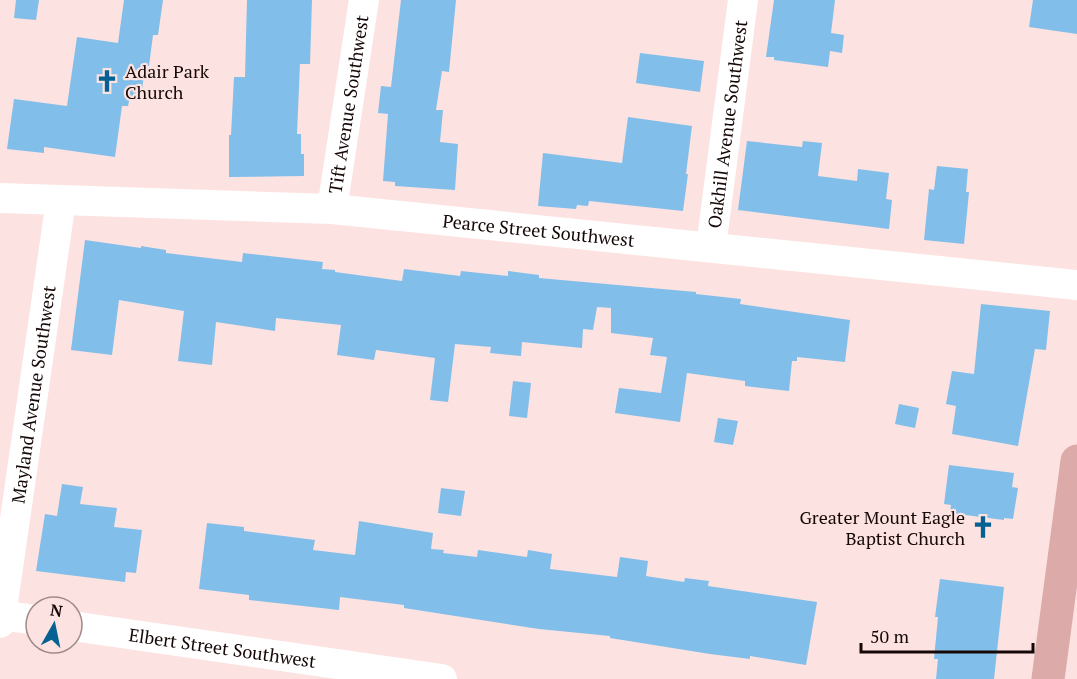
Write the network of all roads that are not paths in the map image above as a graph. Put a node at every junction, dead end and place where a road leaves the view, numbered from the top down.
1 (364, 0) edge
2 (743, 0) edge
3 (0, 198) edge
4 (61, 200) junction
5 (332, 209) junction
6 (711, 247) junction
7 (1077, 285) edge
8 (1077, 461) edge
9 (0, 618) edge
10 (24, 619) edge
11 (84, 628) edge
12 (442, 679) edge
13 (1048, 679) edge

1 - 5 street, Tift Avenue Southwest
2 - 6 street, Oakhill Avenue Southwest
3 - 4 street, Pearce Street Southwest
4 - 5 street, Pearce Street Southwest
4 - 9 street, Mayland Avenue Southwest
5 - 6 street, Pearce Street Southwest
6 - 7 street, Pearce Street Southwest
8 - 13 main road
9 - 10 street
11 - 12 street, Elbert Street Southwest

